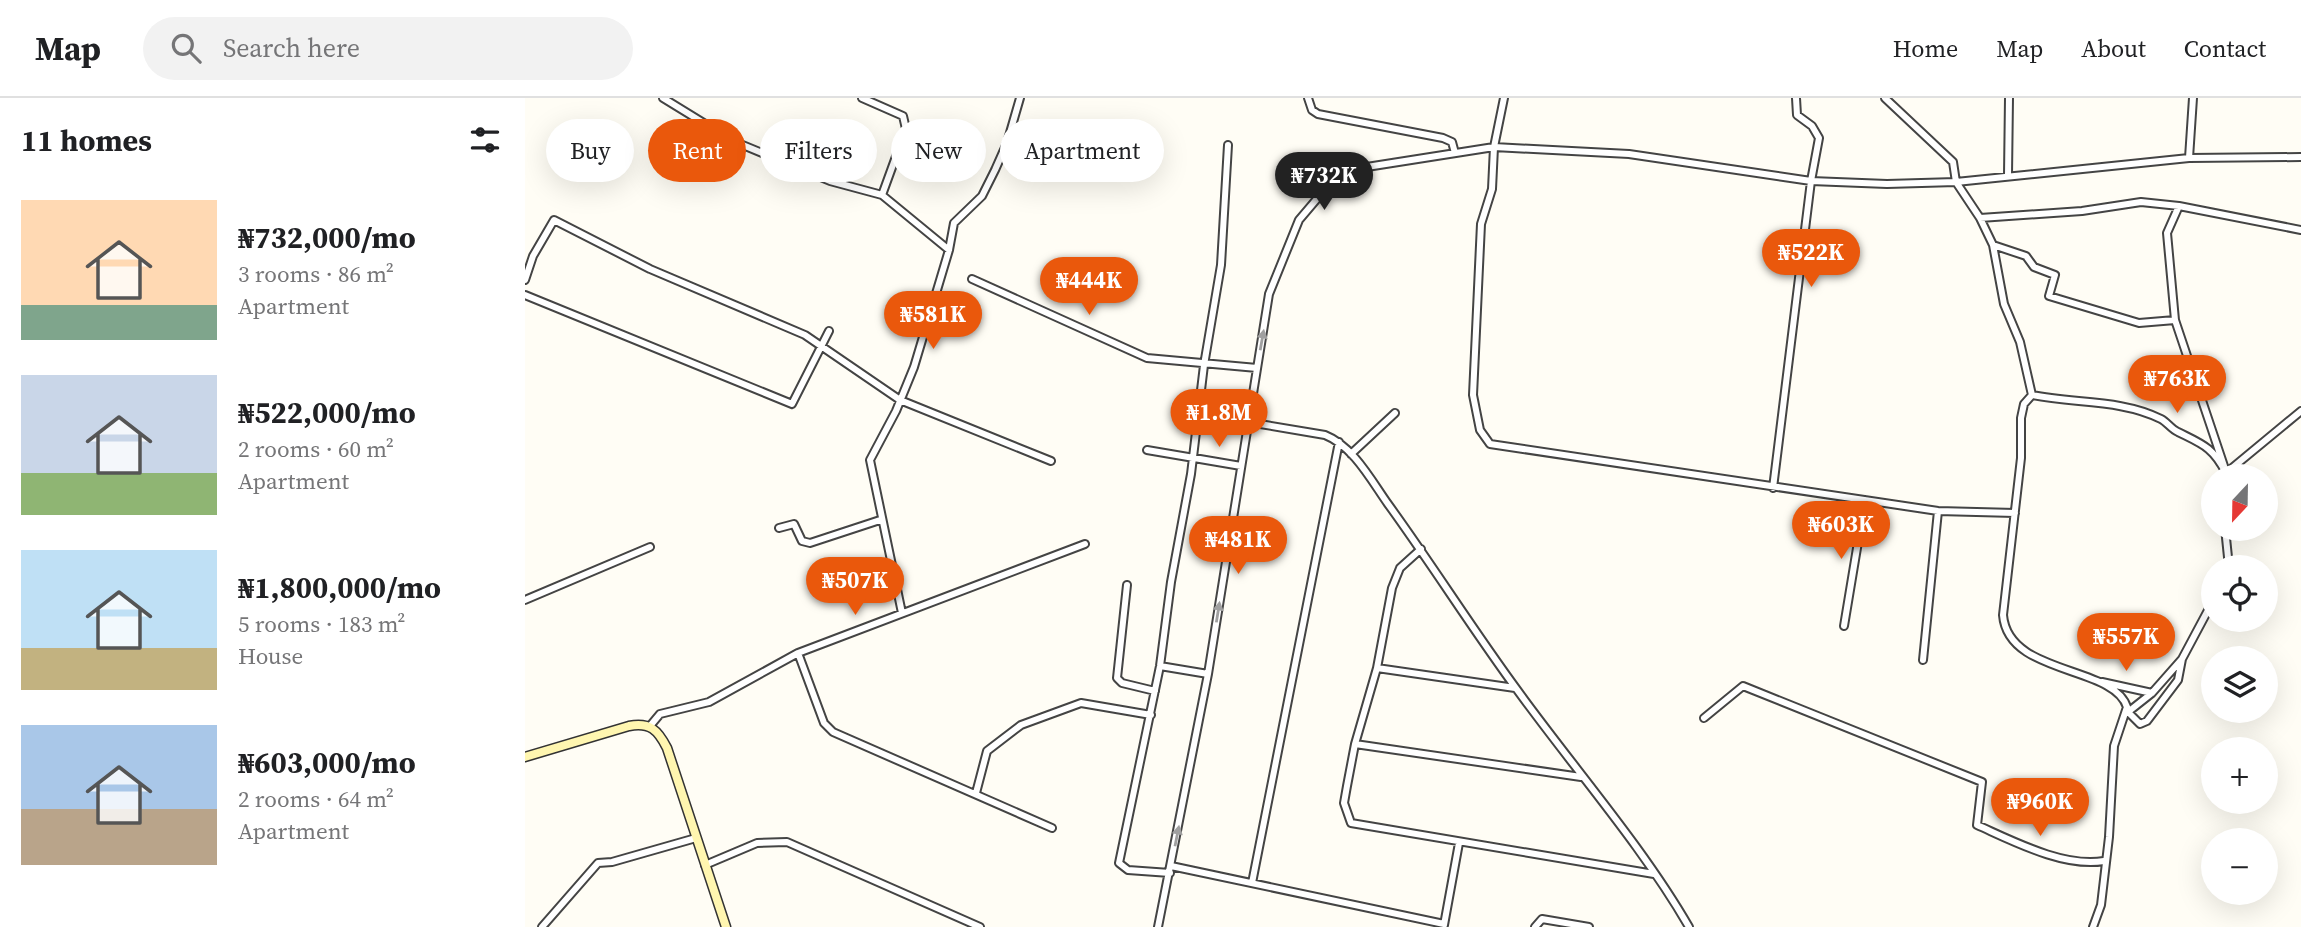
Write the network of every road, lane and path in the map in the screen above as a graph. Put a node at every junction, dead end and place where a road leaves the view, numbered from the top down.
1 (663, 98) edge
2 (862, 98) edge
3 (1020, 98) edge
4 (1308, 98) edge
5 (1504, 98) edge
6 (1795, 98) edge
7 (1885, 98) edge
8 (2009, 98) edge
9 (2193, 98) edge
10 (1228, 145) dead end
11 (1494, 147) junction
12 (1455, 153) junction
13 (2301, 157) edge
14 (2189, 158) junction
15 (2008, 175) junction
16 (1811, 181) junction
17 (1956, 183) junction
18 (882, 195) junction
19 (2179, 206) junction
20 (1980, 218) junction
21 (2301, 230) edge
22 (1993, 245) junction
23 (949, 250) junction
24 (972, 279) dead end
25 (525, 280) edge
26 (525, 295) edge
27 (2175, 320) junction
28 (829, 331) dead end
29 (822, 346) junction
30 (1204, 365) junction
31 (1257, 368) junction
32 (2032, 395) junction
33 (901, 400) junction
34 (2301, 411) edge
35 (1395, 413) dead end
36 (1248, 422) junction
37 (1339, 442) junction
38 (1147, 450) dead end
39 (1351, 454) junction
40 (1193, 459) junction
41 (1051, 461) dead end
42 (2218, 464) edge
43 (2222, 464) edge
44 (2239, 464) edge
45 (1241, 466) junction
46 (1773, 488) junction
47 (1865, 500) junction
48 (1938, 511) junction
49 (2015, 513) junction
50 (880, 520) junction
51 (779, 528) dead end
52 (1085, 544) dead end
53 (650, 547) dead end
54 (1421, 550) junction
55 (1128, 585) dead end
56 (525, 600) edge
57 (902, 614) junction
58 (2201, 623) edge
59 (1844, 626) dead end
60 (798, 653) junction
61 (2182, 659) junction
62 (1923, 660) dead end
63 (1160, 666) junction
64 (1377, 668) junction
65 (1208, 674) junction
66 (2094, 680) junction
67 (1515, 688) junction
68 (1155, 691) junction
69 (2152, 693) junction
70 (2127, 712) junction
71 (1151, 715) junction
72 (1704, 718) dead end
73 (650, 726) junction
74 (1355, 744) junction
75 (525, 757) edge
76 (1581, 777) junction
77 (976, 793) junction
78 (1052, 828) dead end
79 (697, 838) junction
80 (1459, 843) junction
81 (2104, 861) junction
82 (705, 865) junction
83 (1171, 870) junction
84 (1654, 874) junction
85 (1252, 883) junction
86 (1444, 925) edge
87 (542, 927) edge
88 (726, 927) edge
89 (980, 927) edge
90 (1158, 927) edge
91 (1535, 927) edge
92 (1589, 927) edge
93 (1689, 927) edge
94 (2093, 927) edge

1 - 18 street
2 - 18 street
3 - 23 street
4 - 12 street
5 - 11 street
6 - 16 street
7 - 17 street
8 - 15 street
9 - 14 street
10 - 30 street
11 - 12 street
11 - 16 street
11 - 46 street
31 -> 12 street
13 - 14 street
14 - 15 street
15 - 17 street
16 - 17 street
16 - 46 street
17 - 20 street
18 - 23 street
19 - 20 street
19 - 21 street
19 - 27 street
20 - 22 street
22 - 27 street
22 - 32 street
23 - 33 street
24 - 30 street
25 - 29 street
26 - 29 street
27 - 43 street
28 - 29 street
29 - 33 street
30 - 31 street
30 - 40 street
31 - 36 street
32 - 42 street
32 - 49 street
33 - 41 street
33 - 50 street
34 - 44 street
35 - 39 street
36 - 37 street
36 - 45 street
37 - 39 street
37 - 85 street
38 - 40 street
39 - 54 street
40 - 45 street
40 - 63 street
65 -> 45 street
46 - 47 street
47 - 48 street
47 - 59 street
48 - 49 street
48 - 62 street
49 - 66 street
50 - 51 street
50 - 57 street
52 - 57 street
53 - 56 street
54 - 64 street
54 - 67 street
55 - 68 street
57 - 60 street
58 - 61 street
60 - 73 street
60 - 77 street
61 - 69 street
61 - 70 street
63 - 65 street
63 - 68 street
64 - 67 street
64 - 74 street
83 -> 65 street
66 - 69 street
66 - 70 street
67 - 76 street
68 - 71 street
69 - 70 street
70 - 81 street
71 - 77 street
71 - 83 street
72 - 81 street
73 - 75 street
73 - 79 street
74 - 76 street
74 - 80 street
76 - 84 street
77 - 78 street
79 - 82 street
79 - 87 street
80 - 84 street
80 - 86 street
81 - 94 street
82 - 88 street
82 - 89 street
83 - 85 street
83 - 90 street
84 - 93 street
85 - 86 street
91 - 92 street

